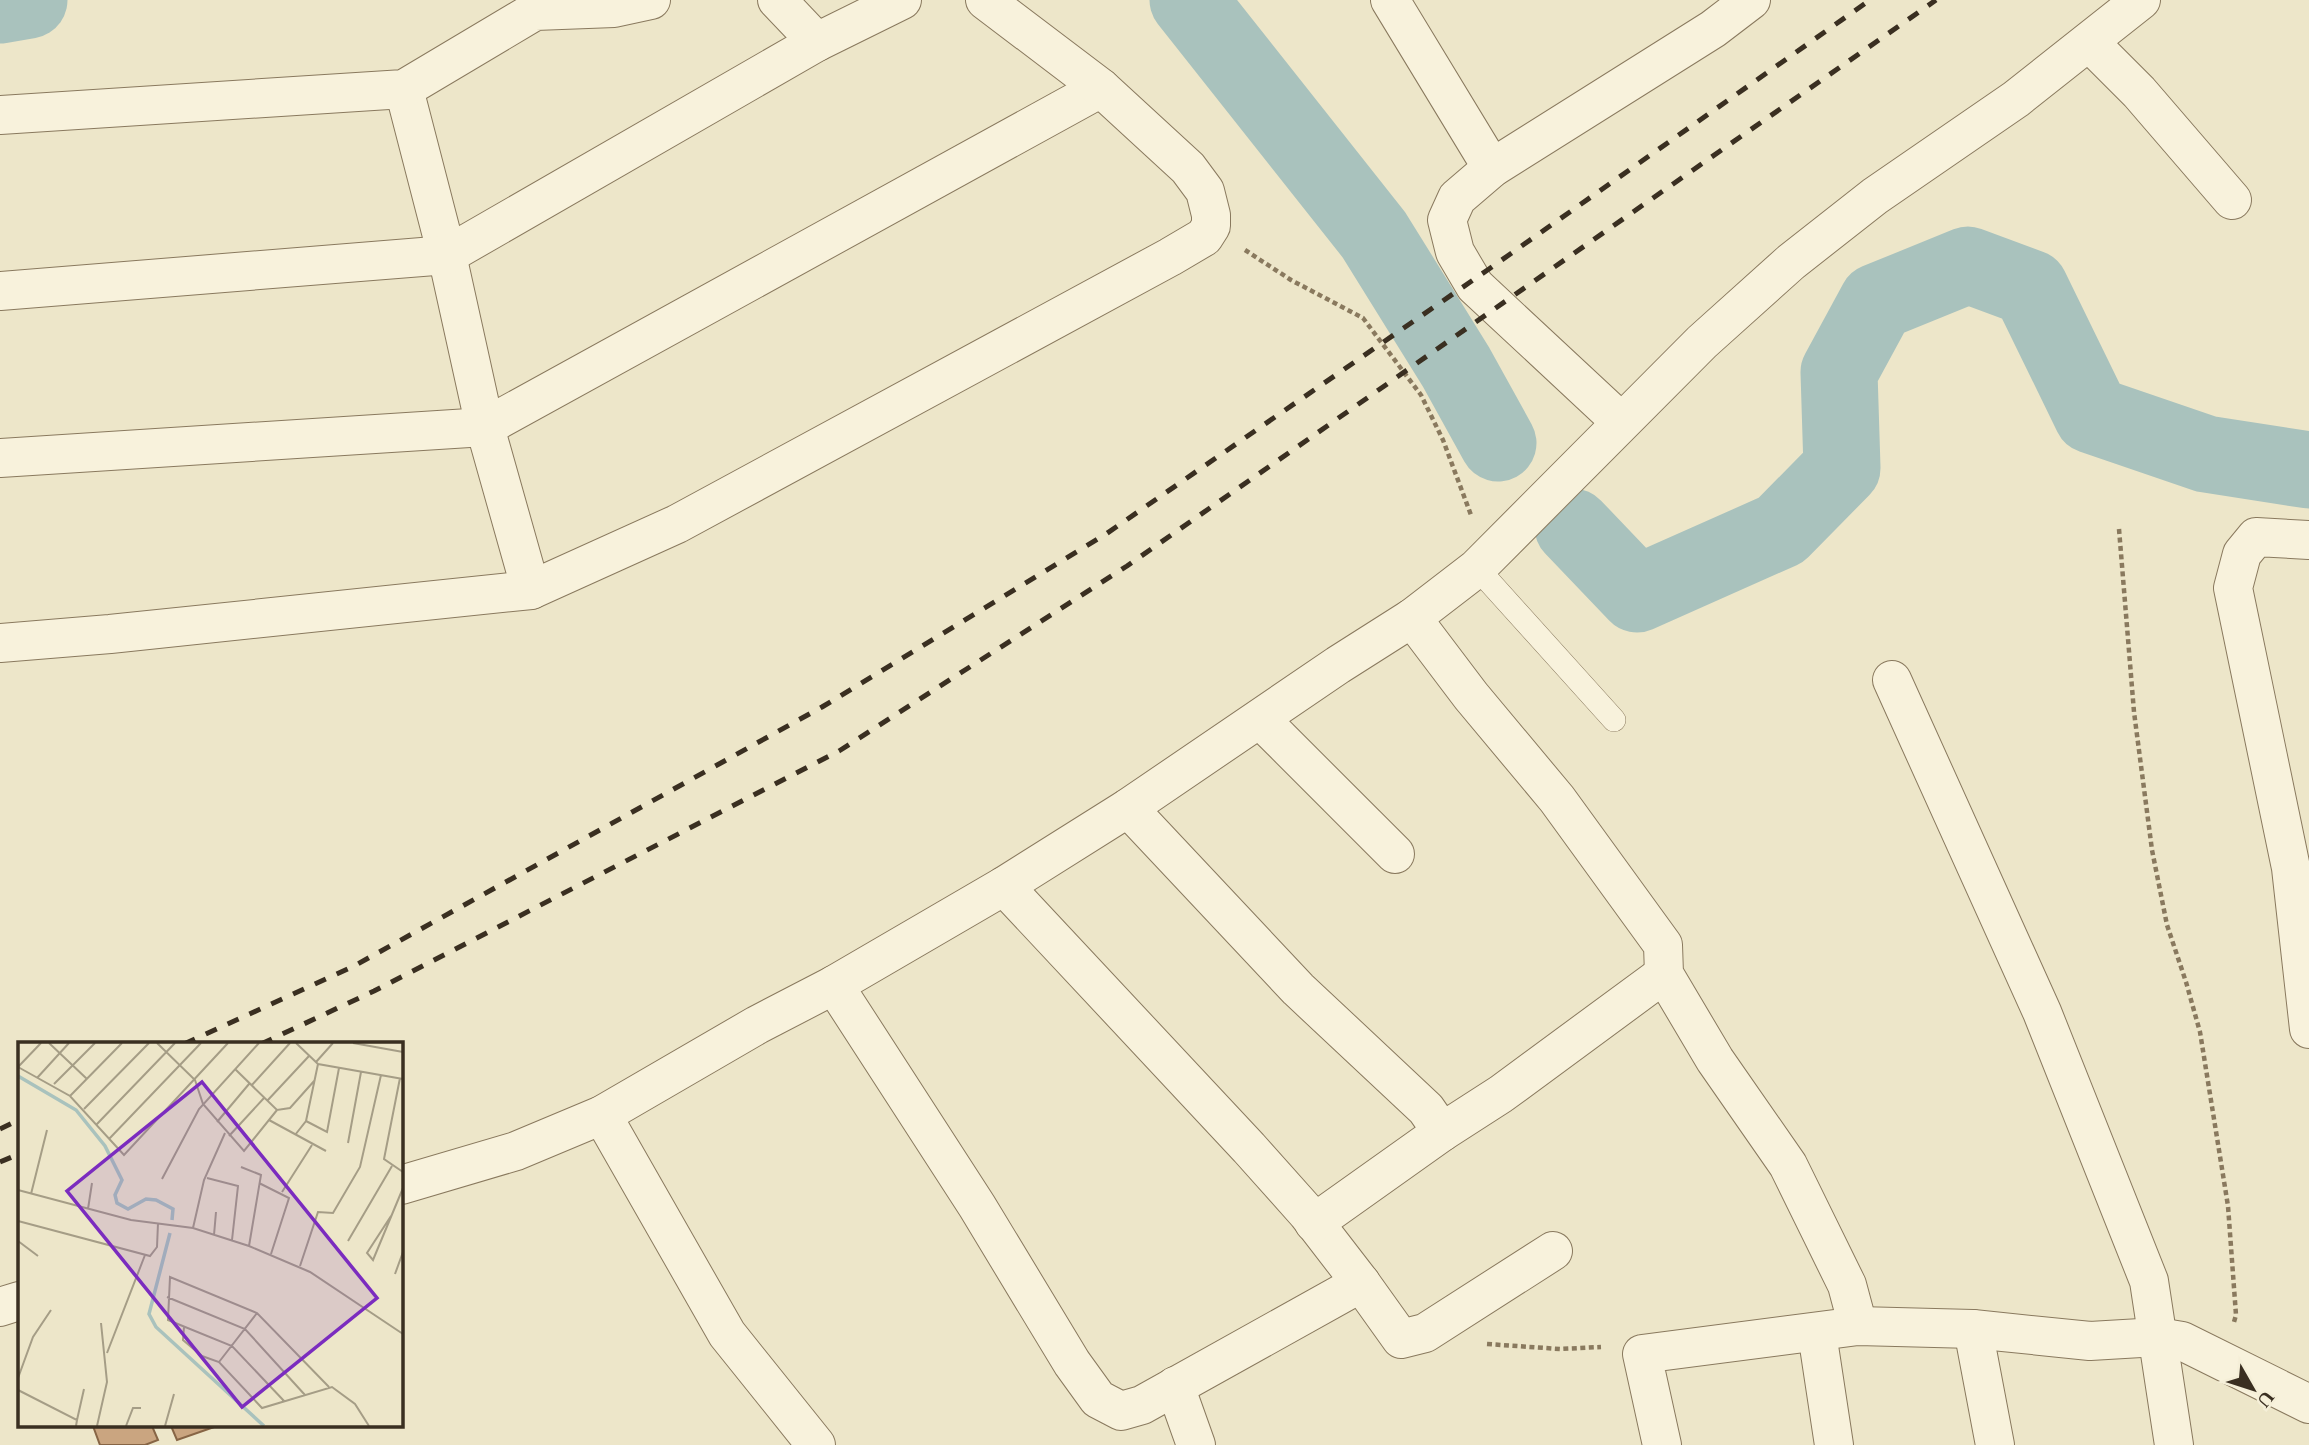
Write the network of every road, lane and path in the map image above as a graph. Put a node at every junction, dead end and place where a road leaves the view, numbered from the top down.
1 (651, 0) edge
2 (777, 0) edge
3 (902, 0) edge
4 (985, 0) edge
5 (1390, 0) edge
6 (1751, 0) edge
7 (2141, 0) edge
8 (817, 42) junction
9 (2088, 42) junction
10 (1101, 88) junction
11 (404, 89) junction
12 (0, 115) edge
13 (1492, 168) junction
14 (2231, 200) dead end
15 (1237, 245) dead end
16 (447, 256) junction
17 (0, 291) edge
18 (1621, 422) junction
19 (485, 427) junction
20 (0, 458) edge
21 (2119, 529) dead end
22 (2309, 540) edge
23 (1477, 568) junction
24 (531, 590) junction
25 (1412, 618) junction
26 (0, 643) edge
27 (1892, 680) dead end
28 (1260, 719) junction
29 (1614, 720) dead end
30 (1128, 808) junction
31 (1395, 854) dead end
32 (1004, 886) junction
33 (1664, 974) junction
34 (834, 985) junction
35 (2309, 1029) edge
36 (603, 1115) junction
37 (1442, 1132) junction
38 (402, 1185) edge
39 (1314, 1223) junction
40 (1553, 1251) dead end
41 (1362, 1283) junction
42 (18, 1301) edge
43 (0, 1307) edge
44 (1858, 1326) junction
45 (1973, 1329) junction
46 (1425, 1333) junction
47 (1816, 1333) junction
48 (2158, 1337) junction
49 (1642, 1354) junction
50 (2224, 1361) junction
51 (1175, 1386) junction
52 (2309, 1404) edge
53 (816, 1445) edge
54 (1196, 1445) edge
55 (1662, 1445) edge
56 (1834, 1445) edge
57 (1995, 1445) edge
58 (2175, 1445) edge

1 - 11 street
2 - 8 street
3 - 8 street
4 - 10 street
5 - 13 street
6 - 13 street
7 - 9 street
8 - 16 street
9 - 14 street
9 - 18 street
10 - 19 street
10 - 24 street
11 - 12 street
11 - 16 street
13 - 18 street
15 - 23 path
16 - 17 street
16 - 19 street
18 - 23 street
19 - 20 street
19 - 24 street
21 - 50 path
22 - 35 street
23 - 25 street
23 - 29 lane
24 - 26 street
25 - 28 street
25 - 33 street
27 - 48 street
28 - 30 street
28 - 31 street
30 - 32 street
30 - 37 street
32 - 34 street
32 - 39 street
33 - 37 street
33 - 44 street
34 - 36 street
34 - 51 street
36 - 38 street
36 - 53 street
37 - 39 street
39 - 41 street
40 - 46 street
41 - 46 street
41 - 51 street
42 - 43 street
44 - 45 street
44 - 47 street
45 - 48 street
45 - 57 street
46 - 49 path
47 - 49 street
47 - 56 street
48 - 50 street
48 - 58 street
49 - 55 street
50 - 52 street
51 - 54 street

